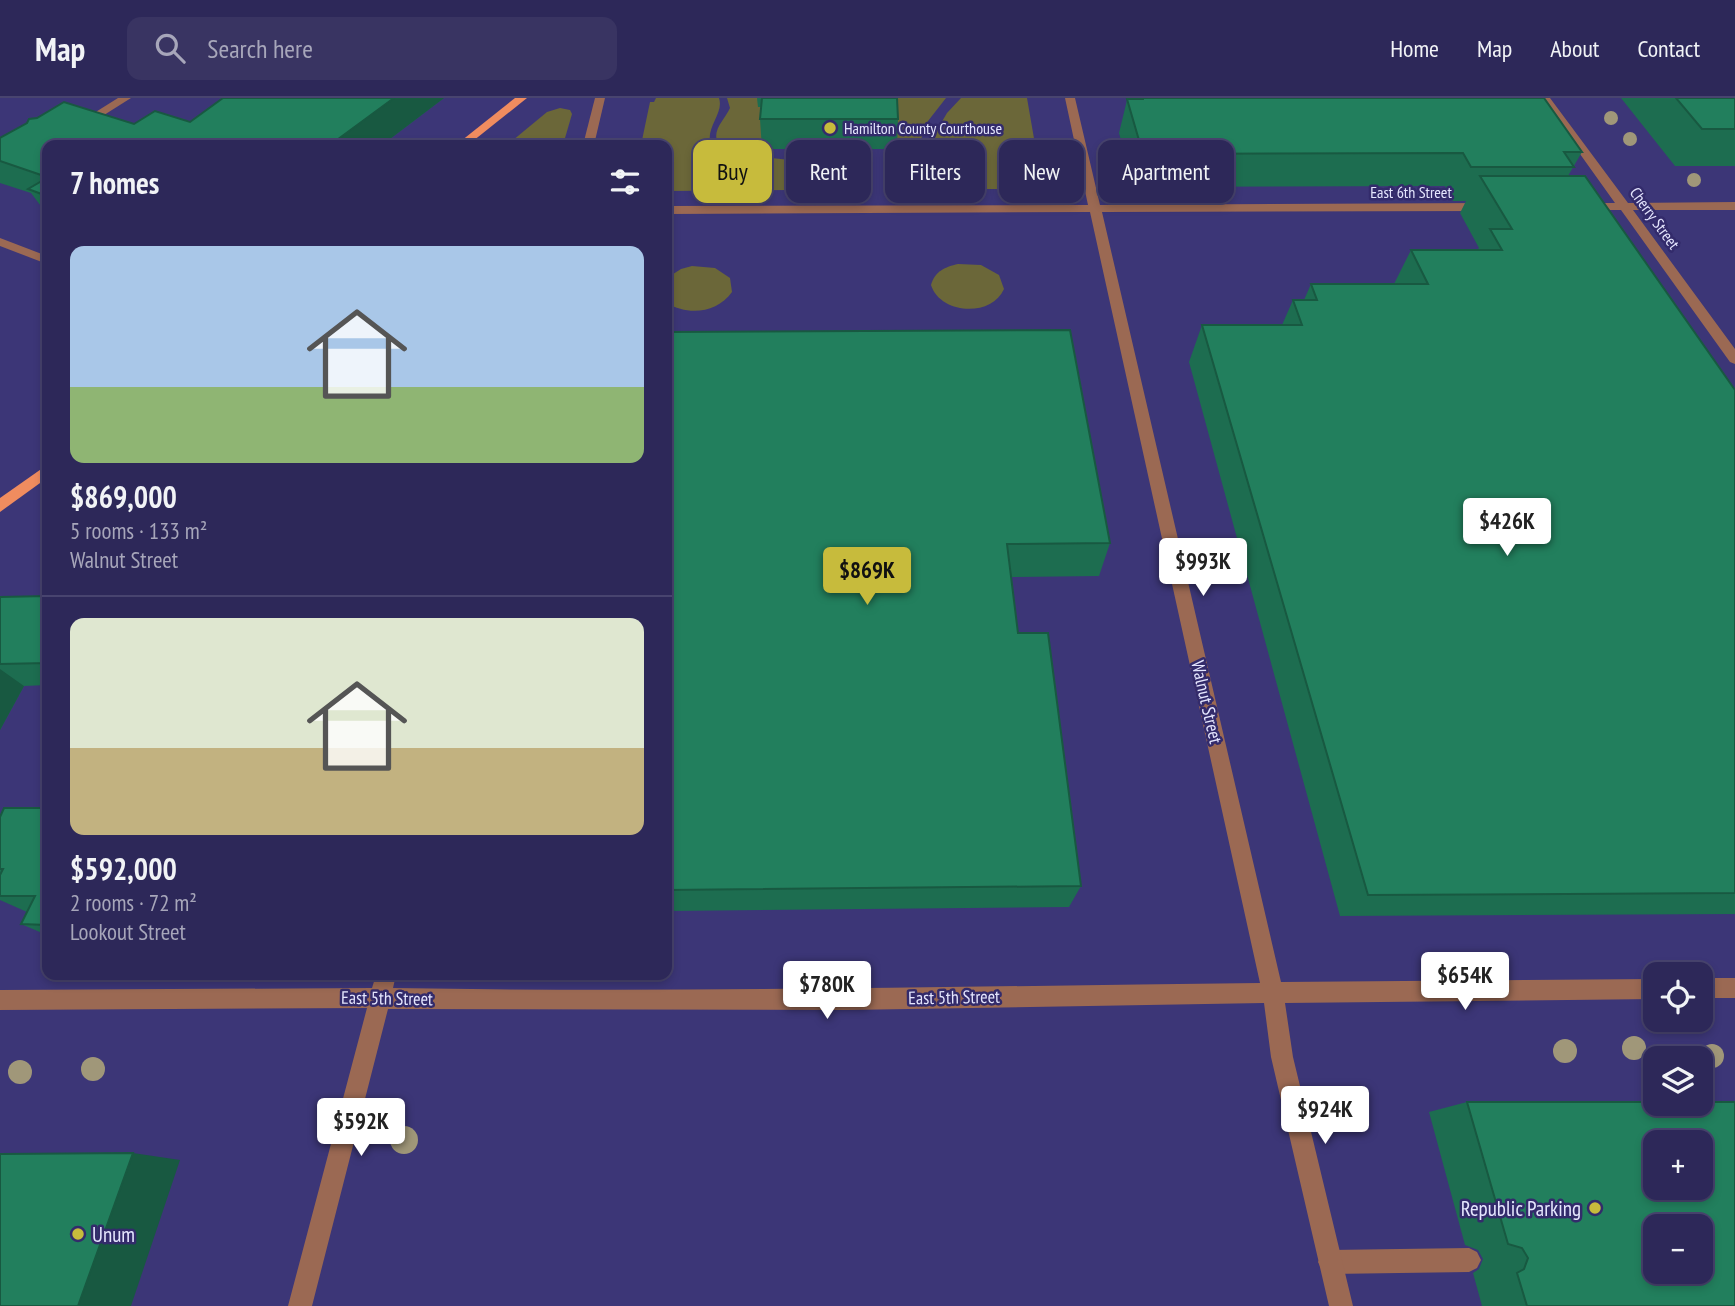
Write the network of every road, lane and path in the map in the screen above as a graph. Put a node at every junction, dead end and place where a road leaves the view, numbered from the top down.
1 (126, 98) edge
2 (522, 98) edge
3 (600, 98) edge
4 (1070, 98) edge
5 (1545, 98) edge
6 (69, 132) edge
7 (467, 140) edge
8 (589, 140) edge
9 (1625, 206) junction
10 (1735, 206) edge
11 (1505, 207) edge
12 (1573, 207) edge
13 (672, 210) edge
14 (1096, 210) junction
15 (0, 242) edge
16 (42, 258) edge
17 (1735, 359) edge
18 (42, 474) edge
19 (0, 506) edge
20 (385, 980) edge
21 (1713, 988) edge
22 (1735, 988) edge
23 (1643, 989) edge
24 (1273, 994) junction
25 (381, 998) junction
26 (0, 1000) edge
27 (1469, 1260) dead end
28 (1331, 1262) junction
29 (300, 1306) edge
30 (1341, 1306) edge

1 - 6 street
2 - 7 main road
3 - 8 street
4 - 14 street, Walnut Street
5 - 9 street, Cherry Street
9 - 10 street
9 - 12 street
9 - 17 street, Cherry Street
11 - 14 street, East 6th Street
13 - 14 street, East 6th Street
14 - 24 street, Walnut Street
15 - 16 street
18 - 19 main road
20 - 25 street
21 - 22 street
23 - 24 street, East 5th Street
24 - 25 street, East 5th Street
24 - 28 street, Walnut Street
25 - 26 street, East 5th Street
25 - 29 street
27 - 28 street
28 - 30 street, Walnut Street

